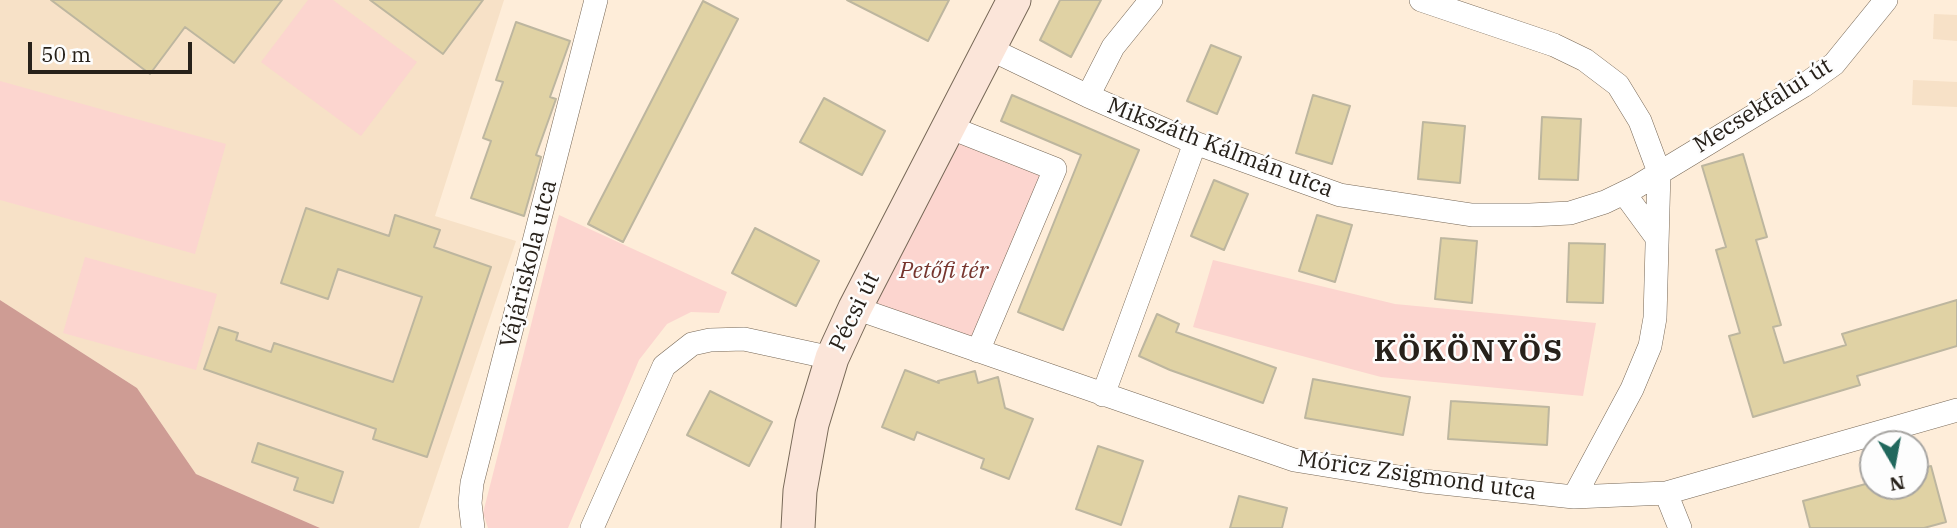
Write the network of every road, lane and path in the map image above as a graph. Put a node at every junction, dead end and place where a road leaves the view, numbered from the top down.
1 (596, 0) edge
2 (1014, 0) edge
3 (1151, 0) edge
4 (1421, 0) edge
5 (1886, 0) edge
6 (988, 48) junction
7 (1088, 96) junction
8 (949, 127) junction
9 (1195, 143) junction
10 (1658, 172) junction
11 (1623, 193) junction
12 (1657, 238) junction
13 (855, 308) junction
14 (978, 351) junction
15 (832, 358) junction
16 (1103, 395) junction
17 (1957, 410) edge
18 (1666, 493) junction
19 (1574, 497) junction
20 (473, 528) edge
21 (592, 528) edge
22 (798, 528) edge
23 (1680, 528) edge

1 - 20 street, Vájáriskola utca
2 - 6 main road, Pécsi út
3 - 7 street, Mikszáth Kálmán utca
4 - 10 street
5 - 10 street, Mecsekfalui út
6 - 7 street, Mikszáth Kálmán utca
6 - 8 main road, Pécsi út
7 - 9 street, Mikszáth Kálmán utca
8 - 13 main road, Pécsi út
8 - 14 street
9 - 11 street, Mikszáth Kálmán utca
9 - 16 street
10 - 11 street, Mikszáth Kálmán utca
10 - 12 street
11 - 12 street
12 - 19 street
13 - 14 street, Móricz Zsigmond utca
13 - 15 main road, Pécsi út
14 - 16 street, Móricz Zsigmond utca
15 - 21 street
15 - 22 main road, Pécsi út
16 - 19 street, Móricz Zsigmond utca
17 - 18 street, Móricz Zsigmond utca
18 - 19 street, Móricz Zsigmond utca
18 - 23 street

